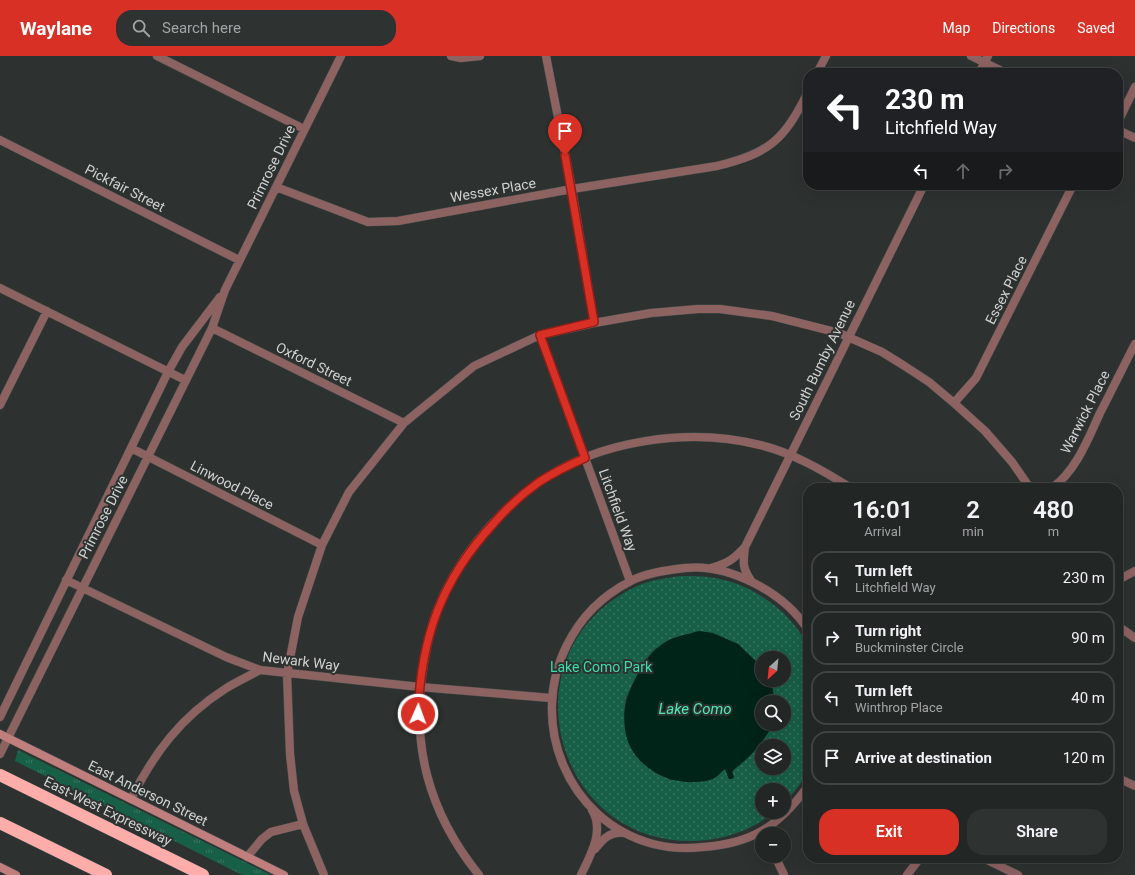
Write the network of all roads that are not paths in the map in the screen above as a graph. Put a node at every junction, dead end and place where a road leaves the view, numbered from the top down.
1 (157, 56) edge
2 (341, 56) edge
3 (451, 56) edge
4 (480, 56) edge
5 (546, 56) edge
6 (826, 56) edge
7 (971, 56) edge
8 (986, 59) edge
9 (820, 68) edge
10 (982, 68) edge
11 (999, 68) edge
12 (1135, 87) edge
13 (803, 102) edge
14 (1123, 112) edge
15 (304, 129) junction
16 (1123, 132) edge
17 (1135, 138) edge
18 (0, 140) edge
19 (276, 187) junction
20 (572, 189) junction
21 (921, 190) edge
22 (1070, 190) edge
23 (239, 260) junction
24 (0, 288) edge
25 (225, 290) junction
26 (46, 311) junction
27 (594, 322) junction
28 (212, 328) junction
29 (540, 335) junction
30 (848, 336) junction
31 (1135, 344) edge
32 (168, 372) junction
33 (185, 380) junction
34 (954, 403) junction
35 (0, 405) edge
36 (404, 423) junction
37 (131, 448) junction
38 (790, 455) junction
39 (148, 457) junction
40 (585, 458) junction
41 (843, 483) edge
42 (1027, 483) edge
43 (1058, 483) edge
44 (322, 545) junction
45 (745, 547) junction
46 (710, 568) junction
47 (1135, 571) edge
48 (1123, 577) edge
49 (66, 580) junction
50 (630, 581) junction
51 (753, 582) junction
52 (82, 588) junction
53 (803, 624) edge
54 (1123, 630) edge
55 (1135, 638) edge
56 (260, 670) junction
57 (287, 674) junction
58 (420, 687) junction
59 (551, 698) junction
60 (0, 717) edge
61 (0, 734) edge
62 (8, 738) junction
63 (0, 754) edge
64 (0, 775) edge
65 (1123, 780) edge
66 (1135, 786) edge
67 (803, 792) edge
68 (131, 799) junction
69 (590, 806) junction
70 (2, 824) edge
71 (303, 824) junction
72 (770, 827) edge
73 (627, 833) junction
74 (755, 835) edge
75 (592, 853) junction
76 (247, 857) junction
77 (778, 863) edge
78 (916, 863) edge
79 (993, 863) edge
80 (0, 867) edge
81 (16, 875) edge
82 (106, 875) edge
83 (203, 875) edge
84 (284, 875) edge
85 (324, 875) edge
86 (479, 875) edge
87 (581, 875) edge
88 (784, 875) edge
89 (906, 875) edge
90 (1018, 875) edge

1 - 15 street
2 - 15 street, Primrose Drive
3 - 4 street
5 - 20 street
6 - 9 street
7 - 8 street
8 - 10 street
8 - 11 street
12 - 14 street
13 - 20 street, Wessex Place
15 - 19 street, Primrose Drive
16 - 17 street
18 - 23 street, Pickfair Street
19 - 20 street, Wessex Place
19 - 23 street, Primrose Drive
20 - 27 street
21 - 30 street, South Bumby Avenue
22 - 34 street, Essex Place
23 - 25 street, Primrose Drive
24 - 26 street
25 - 28 street, Primrose Drive
25 - 32 street, Primrose Drive
26 - 32 street
26 - 35 street
27 - 29 street
27 - 30 street
28 - 33 street, Primrose Drive
28 - 36 street, Oxford Street
29 - 36 street
29 - 40 street, Litchfield Way
30 - 34 street
30 - 38 street, South Bumby Avenue
31 - 43 street, Warwick Place
32 - 33 street
32 - 37 street, Primrose Drive
33 - 39 street, Primrose Drive
34 - 42 street
36 - 44 street
37 - 39 street, Linwood Place
37 - 49 street, Primrose Drive
38 - 40 street
38 - 41 street
38 - 45 street, South Bumby Avenue
39 - 44 street, Linwood Place
39 - 52 street, Primrose Drive
40 - 50 street, Litchfield Way
40 - 58 street
44 - 57 street
45 - 46 street, South Bumby Avenue
45 - 51 street, South Bumby Avenue
46 - 50 street
46 - 51 street
47 - 48 street
49 - 52 street, Newark Way
49 - 60 street, Primrose Drive
50 - 59 street
51 - 53 street
52 - 56 street, Newark Way
52 - 62 street, Primrose Drive
54 - 55 street
56 - 57 street, Newark Way
56 - 68 street
57 - 58 street, Newark Way
57 - 71 street
58 - 59 street, Newark Way
58 - 86 street
59 - 69 street
61 - 62 main road, East Anderson Street
62 - 63 street, Primrose Drive
62 - 68 main road, East Anderson Street
64 - 83 highway, East-West Expressway
65 - 66 street
67 - 72 street
68 - 76 main road, East Anderson Street
69 - 73 street
69 - 75 street
70 - 82 highway
71 - 76 street
71 - 85 street
73 - 74 street
73 - 75 street
75 - 87 street
76 - 84 main road, East Anderson Street
77 - 88 street
78 - 89 street
79 - 90 street
80 - 81 main road

